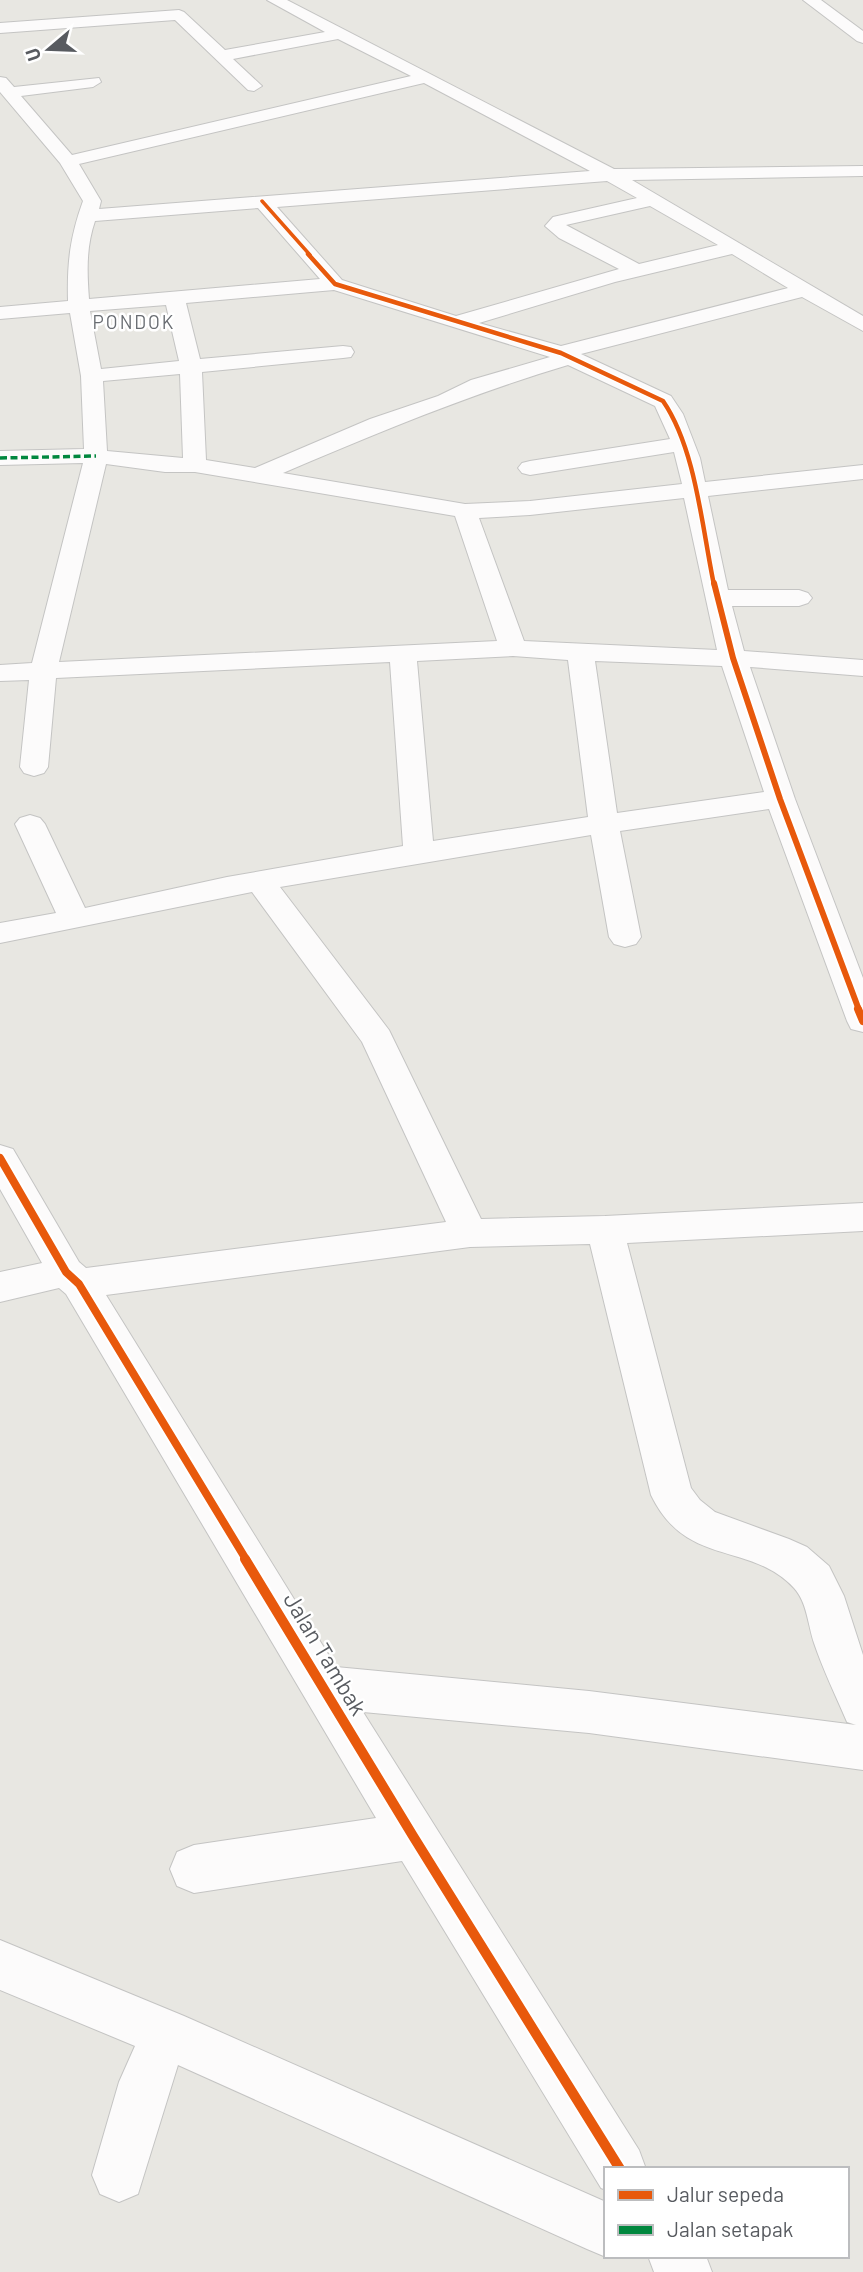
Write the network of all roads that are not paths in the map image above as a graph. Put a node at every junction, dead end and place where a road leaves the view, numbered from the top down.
1 (275, 0) edge
2 (811, 0) edge
3 (0, 28) edge
4 (338, 34) junction
5 (863, 38) edge
6 (221, 56) junction
7 (425, 78) junction
8 (93, 82) dead end
9 (254, 86) dead end
10 (5, 92) edge
11 (68, 161) junction
12 (863, 171) edge
13 (610, 175) junction
14 (652, 200) junction
15 (262, 201) junction
16 (87, 216) junction
17 (735, 247) junction
18 (637, 271) junction
19 (335, 284) junction
20 (805, 290) junction
21 (175, 298) junction
22 (79, 307) junction
23 (0, 313) edge
24 (463, 321) junction
25 (863, 325) edge
26 (343, 352) dead end
27 (570, 352) junction
28 (191, 366) junction
29 (92, 376) junction
30 (682, 444) junction
31 (96, 456) junction
32 (0, 458) edge
33 (195, 465) junction
34 (530, 468) dead end
35 (863, 472) edge
36 (259, 475) junction
37 (696, 490) junction
38 (465, 510) junction
39 (717, 598) junction
40 (799, 598) dead end
41 (513, 648) junction
42 (403, 653) junction
43 (580, 653) junction
44 (733, 658) junction
45 (863, 668) edge
46 (43, 672) junction
47 (0, 673) edge
48 (34, 767) dead end
49 (780, 799) junction
50 (30, 824) dead end
51 (604, 824) junction
52 (419, 853) junction
53 (260, 881) junction
54 (75, 920) junction
55 (0, 933) edge
56 (625, 937) dead end
57 (863, 1021) edge
58 (0, 1158) edge
59 (863, 1217) edge
60 (605, 1230) junction
61 (470, 1233) junction
62 (73, 1278) junction
63 (0, 1287) edge
64 (322, 1687) junction
65 (863, 1707) edge
66 (863, 1748) edge
67 (413, 1836) junction
68 (194, 1869) dead end
69 (0, 1965) edge
70 (156, 2054) junction
71 (619, 2167) edge
72 (120, 2175) dead end
73 (604, 2229) edge

1 - 4 street
2 - 5 street
3 - 6 street
4 - 6 street
4 - 7 street
6 - 9 street
7 - 11 street
7 - 13 street
8 - 10 street
10 - 11 street
11 - 16 street
12 - 13 street
13 - 14 street
13 - 15 street
14 - 17 street
14 - 18 street
15 - 16 street
15 - 19 street
16 - 22 street
17 - 18 street
17 - 20 street
18 - 24 street
19 - 21 street
19 - 24 street
20 - 25 street
20 - 27 street
21 - 22 street
21 - 28 street
22 - 23 street
22 - 29 street
24 - 27 street
26 - 28 street
27 - 30 street
27 - 36 street
28 - 29 street
28 - 33 street
29 - 31 street
30 - 34 street
30 - 37 street
31 - 32 street
31 - 33 street
31 - 46 street
33 - 36 street
35 - 37 street
36 - 38 street
37 - 38 street
37 - 39 street
38 - 41 street
39 - 40 street
39 - 44 street
41 - 42 street
41 - 43 street
42 - 46 street
42 - 52 street
43 - 44 street
43 - 51 street
44 - 45 street
44 - 49 street
46 - 47 street
46 - 48 street
49 - 51 street
49 - 57 street
50 - 54 street
51 - 52 street
51 - 56 street
52 - 53 street
53 - 54 street
53 - 61 street
54 - 55 street
58 - 62 street, Jalan Tambak
59 - 60 street
60 - 61 street
60 - 65 street
61 - 62 street
62 - 63 street
62 - 64 street, Jalan Tambak
64 - 66 street
64 - 67 street, Jalan Tambak
67 - 68 street
67 - 71 street, Jalan Tambak
69 - 70 street
70 - 72 street
70 - 73 street

